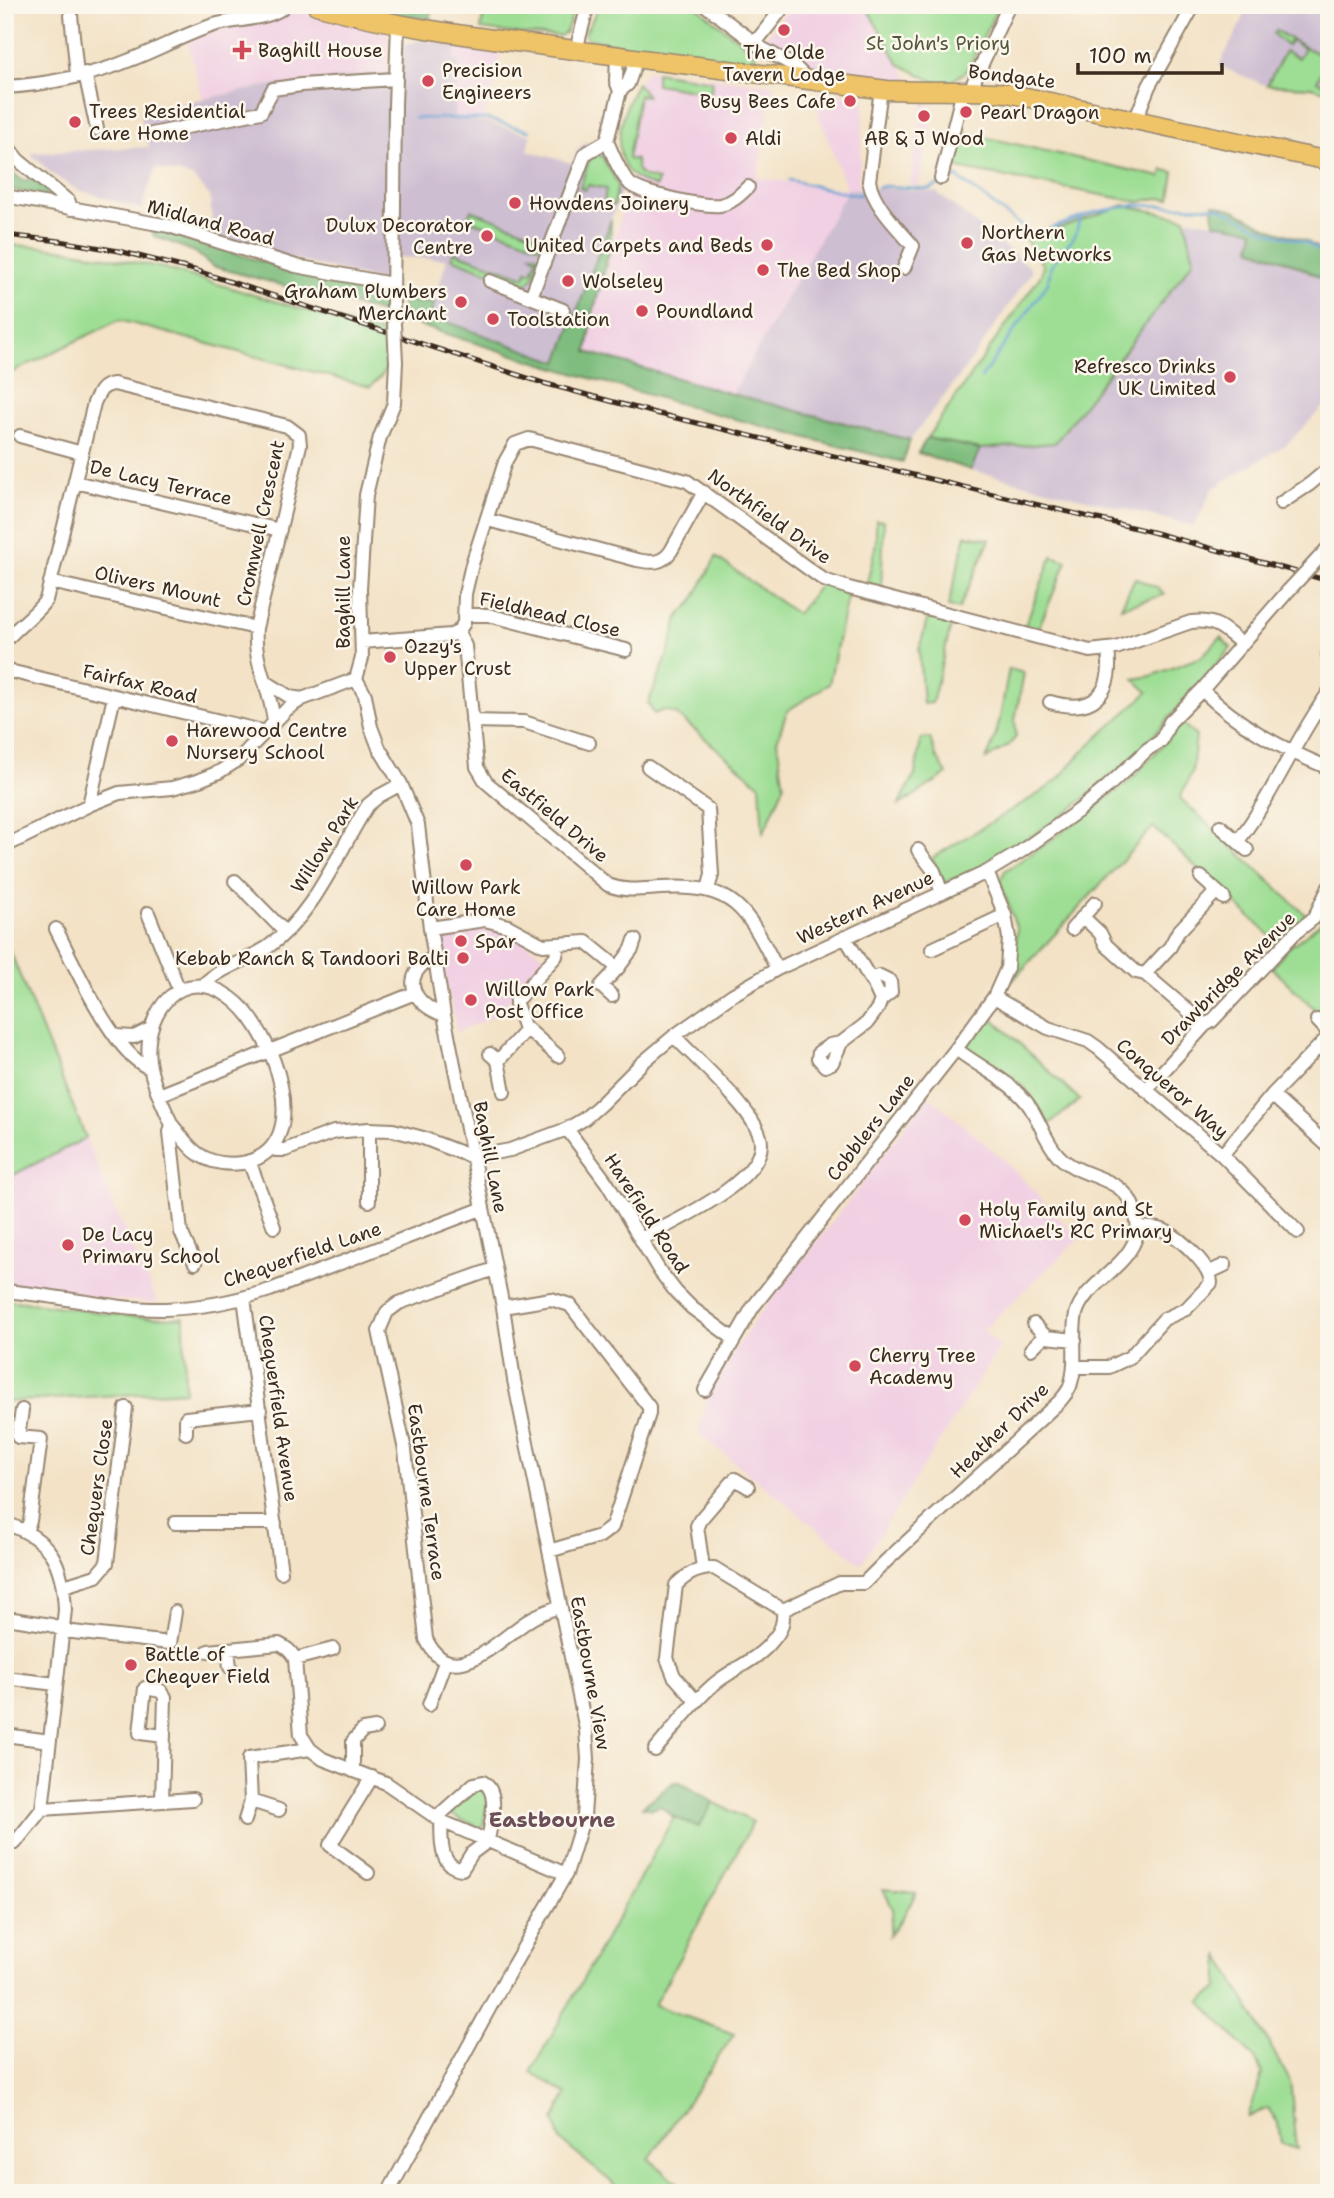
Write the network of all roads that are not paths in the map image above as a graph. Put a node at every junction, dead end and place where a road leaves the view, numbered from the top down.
1 (70, 5) edge
2 (285, 5) edge
3 (316, 5) edge
4 (588, 5) edge
5 (705, 5) edge
6 (785, 5) edge
7 (1009, 5) edge
8 (1194, 5) edge
9 (398, 24) junction
10 (759, 46) junction
11 (576, 50) junction
12 (617, 55) junction
13 (637, 58) junction
14 (81, 74) junction
15 (769, 74) junction
16 (395, 79) junction
17 (808, 79) junction
18 (5, 87) edge
19 (881, 89) junction
20 (966, 90) junction
21 (620, 91) junction
22 (1135, 121) junction
23 (97, 129) dead end
24 (152, 134) dead end
25 (607, 141) junction
26 (5, 143) edge
27 (1329, 161) edge
28 (941, 178) dead end
29 (748, 187) dead end
30 (5, 195) edge
31 (71, 208) junction
32 (904, 268) dead end
33 (490, 281) dead end
34 (392, 284) junction
35 (531, 297) junction
36 (563, 310) dead end
37 (20, 436) dead end
38 (82, 453) junction
39 (1329, 468) edge
40 (75, 482) junction
41 (704, 492) junction
42 (1281, 503) dead end
43 (488, 520) junction
44 (280, 530) junction
45 (1329, 547) edge
46 (50, 582) junction
47 (465, 615) junction
48 (256, 628) junction
49 (458, 632) junction
50 (5, 641) edge
51 (362, 642) junction
52 (1242, 644) junction
53 (626, 650) dead end
54 (1108, 650) junction
55 (5, 670) edge
56 (356, 679) junction
57 (265, 681) junction
58 (1202, 690) junction
59 (1329, 692) edge
60 (114, 697) junction
61 (302, 699) junction
62 (1050, 702) dead end
63 (472, 721) junction
64 (270, 727) junction
65 (589, 743) dead end
66 (1291, 752) junction
67 (648, 766) dead end
68 (1329, 768) edge
69 (401, 784) junction
70 (89, 805) junction
71 (1220, 826) dead end
72 (5, 846) edge
73 (918, 850) dead end
74 (987, 872) junction
75 (1201, 877) dead end
76 (236, 881) dead end
77 (1329, 887) edge
78 (708, 889) junction
79 (942, 893) junction
80 (1095, 903) dead end
81 (1325, 905) edge
82 (148, 913) dead end
83 (1005, 915) junction
84 (1083, 917) junction
85 (430, 928) junction
86 (56, 929) dead end
87 (1072, 929) dead end
88 (285, 932) junction
89 (845, 937) junction
90 (635, 940) dead end
91 (558, 945) junction
92 (932, 949) dead end
93 (434, 957) junction
94 (618, 968) junction
95 (777, 969) junction
96 (1145, 974) junction
97 (203, 985) junction
98 (179, 990) junction
99 (415, 993) junction
100 (612, 996) dead end
101 (994, 996) junction
102 (444, 1015) junction
103 (1317, 1020) dead end
104 (1205, 1025) junction
105 (150, 1029) junction
106 (527, 1029) junction
107 (1329, 1035) edge
108 (674, 1036) junction
109 (116, 1037) junction
110 (841, 1043) dead end
111 (956, 1049) junction
112 (271, 1052) junction
113 (549, 1054) dead end
114 (150, 1068) junction
115 (1146, 1090) junction
116 (504, 1092) dead end
117 (159, 1095) junction
118 (1272, 1095) junction
119 (172, 1125) junction
120 (369, 1129) junction
121 (567, 1129) junction
122 (1329, 1147) edge
123 (271, 1148) junction
124 (194, 1152) junction
125 (1222, 1155) junction
126 (472, 1157) junction
127 (249, 1161) junction
128 (174, 1168) junction
129 (369, 1201) dead end
130 (481, 1209) junction
131 (274, 1227) dead end
132 (1138, 1227) junction
133 (1298, 1232) dead end
134 (641, 1239) junction
135 (195, 1263) dead end
136 (1225, 1265) dead end
137 (494, 1269) junction
138 (1210, 1272) junction
139 (5, 1291) edge
140 (244, 1298) junction
141 (503, 1307) junction
142 (1034, 1324) dead end
143 (1045, 1335) junction
144 (734, 1339) junction
145 (1075, 1340) junction
146 (1031, 1349) dead end
147 (1074, 1367) junction
148 (705, 1390) dead end
149 (126, 1408) dead end
150 (22, 1410) dead end
151 (260, 1410) junction
152 (186, 1433) dead end
153 (748, 1487) dead end
154 (5, 1523) edge
155 (175, 1523) dead end
156 (275, 1523) junction
157 (26, 1531) junction
158 (549, 1551) junction
159 (703, 1568) junction
160 (281, 1572) dead end
161 (64, 1586) junction
162 (560, 1606) junction
163 (783, 1611) junction
164 (175, 1612) dead end
165 (13, 1619) dead end
166 (64, 1632) junction
167 (333, 1649) dead end
168 (228, 1650) junction
169 (208, 1651) dead end
170 (295, 1659) junction
171 (445, 1662) junction
172 (230, 1667) dead end
173 (5, 1678) edge
174 (56, 1684) junction
175 (696, 1701) junction
176 (429, 1705) dead end
177 (369, 1726) dead end
178 (5, 1735) edge
179 (164, 1736) dead end
180 (50, 1741) junction
181 (310, 1749) junction
182 (655, 1750) dead end
183 (347, 1769) junction
184 (372, 1777) junction
185 (193, 1799) dead end
186 (162, 1801) junction
187 (251, 1801) junction
188 (41, 1809) junction
189 (279, 1810) dead end
190 (439, 1819) junction
191 (245, 1820) dead end
192 (488, 1841) junction
193 (15, 1843) dead end
194 (368, 1873) dead end
195 (566, 1874) junction
196 (388, 2193) edge

1 - 14 street
2 - 14 street
3 - 9 highway, Bondgate
4 - 11 street
5 - 10 street
6 - 10 street
7 - 20 street
8 - 22 street
9 - 11 highway, Bondgate
9 - 16 street, Baghill Lane
10 - 15 street
10 - 17 street
11 - 12 highway, Bondgate
12 - 13 highway, Bondgate
12 - 21 street
13 - 15 highway, Bondgate
13 - 21 street
14 - 18 street
14 - 23 street
15 - 17 highway, Bondgate
16 - 24 street
16 - 34 street, Baghill Lane
17 - 19 highway, Bondgate
19 - 20 highway, Bondgate
19 - 32 street
20 - 22 highway, Bondgate
20 - 28 street
21 - 25 street
22 - 27 highway, Bondgate
25 - 29 street
25 - 35 street
26 - 31 street
30 - 31 street, Midland Road
31 - 34 street, Midland Road
33 - 35 street
34 - 51 street, Baghill Lane, bridge
35 - 36 street
37 - 38 street
38 - 40 street, Cromwell Crescent
38 - 44 street, Cromwell Crescent
39 - 42 street
40 - 44 street, De Lacy Terrace
40 - 46 street, Cromwell Crescent
41 - 43 street
41 - 43 street, Northfield Drive
41 - 54 street, Northfield Drive
43 - 47 street, Northfield Drive
44 - 48 street, Cromwell Crescent
45 - 52 street, bridge
46 - 48 street, Olivers Mount
46 - 50 street, Cromwell Crescent
47 - 49 street, Northfield Drive
47 - 53 street, Fieldhead Close
48 - 57 street, Cromwell Crescent
49 - 51 street
49 - 63 street, Eastfield Drive
51 - 56 street, Baghill Lane
52 - 54 street, Northfield Drive
52 - 58 street, Western Avenue
54 - 62 street
55 - 60 street, Fairfax Road
56 - 61 street
56 - 69 street, Baghill Lane
57 - 61 street
57 - 64 street, Cromwell Crescent
58 - 66 street
58 - 74 street, Western Avenue
59 - 66 street
60 - 64 street, Fairfax Road
60 - 70 street
61 - 64 street
63 - 65 street
63 - 78 street, Eastfield Drive
64 - 70 street
66 - 68 street
66 - 71 street
67 - 78 street
69 - 85 street, Baghill Lane
69 - 88 street, Willow Park
70 - 72 street
73 - 79 street
74 - 79 street, Western Avenue
74 - 83 street, Cobblers Lane
75 - 96 street
76 - 88 street
77 - 81 street, Drawbridge Avenue
78 - 95 street, Eastfield Drive
79 - 89 street, Western Avenue
80 - 84 street
81 - 104 street, Drawbridge Avenue
82 - 98 street
83 - 92 street
83 - 101 street, Cobblers Lane
84 - 87 street
84 - 96 street
85 - 91 street
85 - 93 street, Baghill Lane
86 - 109 street
88 - 97 street, Willow Park
89 - 95 street, Western Avenue
89 - 110 street
90 - 94 street
91 - 94 street
91 - 106 street
93 - 99 street
93 - 102 street, Baghill Lane
94 - 100 street
95 - 108 street, Western Avenue
96 - 104 street
97 - 98 street, Willow Park
97 - 112 street
98 - 105 street
99 - 102 street
99 - 112 street
101 - 111 street, Cobblers Lane
101 - 115 street, Conqueror Way
102 - 126 street, Baghill Lane
103 - 107 street, Conqueror Way
104 - 115 street, Drawbridge Avenue
105 - 109 street
105 - 114 street
106 - 113 street
106 - 116 street
107 - 118 street, Conqueror Way
108 - 121 street, Western Avenue
108 - 134 street
109 - 114 street
111 - 132 street
111 - 144 street, Cobblers Lane
112 - 117 street
112 - 123 street
114 - 117 street
115 - 125 street, Conqueror Way
117 - 119 street
118 - 122 street
118 - 125 street, Conqueror Way
119 - 124 street
119 - 128 street
120 - 123 street
120 - 126 street
120 - 129 street
121 - 126 street, Western Avenue
121 - 134 street, Harefield Road
123 - 127 street
124 - 127 street
124 - 128 street
125 - 133 street
126 - 130 street, Baghill Lane
127 - 131 street
128 - 135 street
130 - 137 street, Baghill Lane
130 - 140 street, Chequerfield Lane
132 - 138 street
132 - 145 street, Heather Drive
134 - 144 street, Harefield Road
136 - 138 street
137 - 141 street, Eastbourne View
137 - 171 street, Eastbourne Terrace
138 - 147 street
139 - 140 street, Chequerfield Lane
140 - 151 street, Chequerfield Avenue
141 - 158 street, Eastbourne View
141 - 158 street
142 - 143 street
143 - 145 street
143 - 146 street
144 - 148 street, Cobblers Lane
145 - 147 street, Heather Drive
147 - 163 street, Heather Drive
149 - 161 street, Chequers Close
150 - 157 street
151 - 152 street
151 - 156 street, Chequerfield Avenue
153 - 159 street
154 - 157 street, Chequers Close
155 - 156 street, Chequerfield Avenue
156 - 160 street, Chequerfield Avenue
157 - 161 street, Chequers Close
158 - 162 street, Eastbourne View
159 - 163 street
159 - 175 street
161 - 166 street, Chequers Close
162 - 171 street
162 - 195 street, Eastbourne View
163 - 175 street
164 - 166 street
165 - 166 street
166 - 174 street, Chequers Close
167 - 170 street
168 - 169 street
168 - 170 street
168 - 172 street
170 - 181 street
171 - 176 street
173 - 174 street
174 - 180 street, Chequers Close
175 - 182 street
177 - 183 street
178 - 180 street
179 - 186 street
180 - 188 street, Chequers Close
181 - 183 street
181 - 187 street
183 - 184 street
184 - 190 street
184 - 194 street
185 - 186 street
186 - 188 street
187 - 189 street
187 - 191 street
188 - 193 street, Chequers Close
190 - 192 street
190 - 192 street
190 - 192 street
192 - 195 street
195 - 196 street, Eastbourne View

